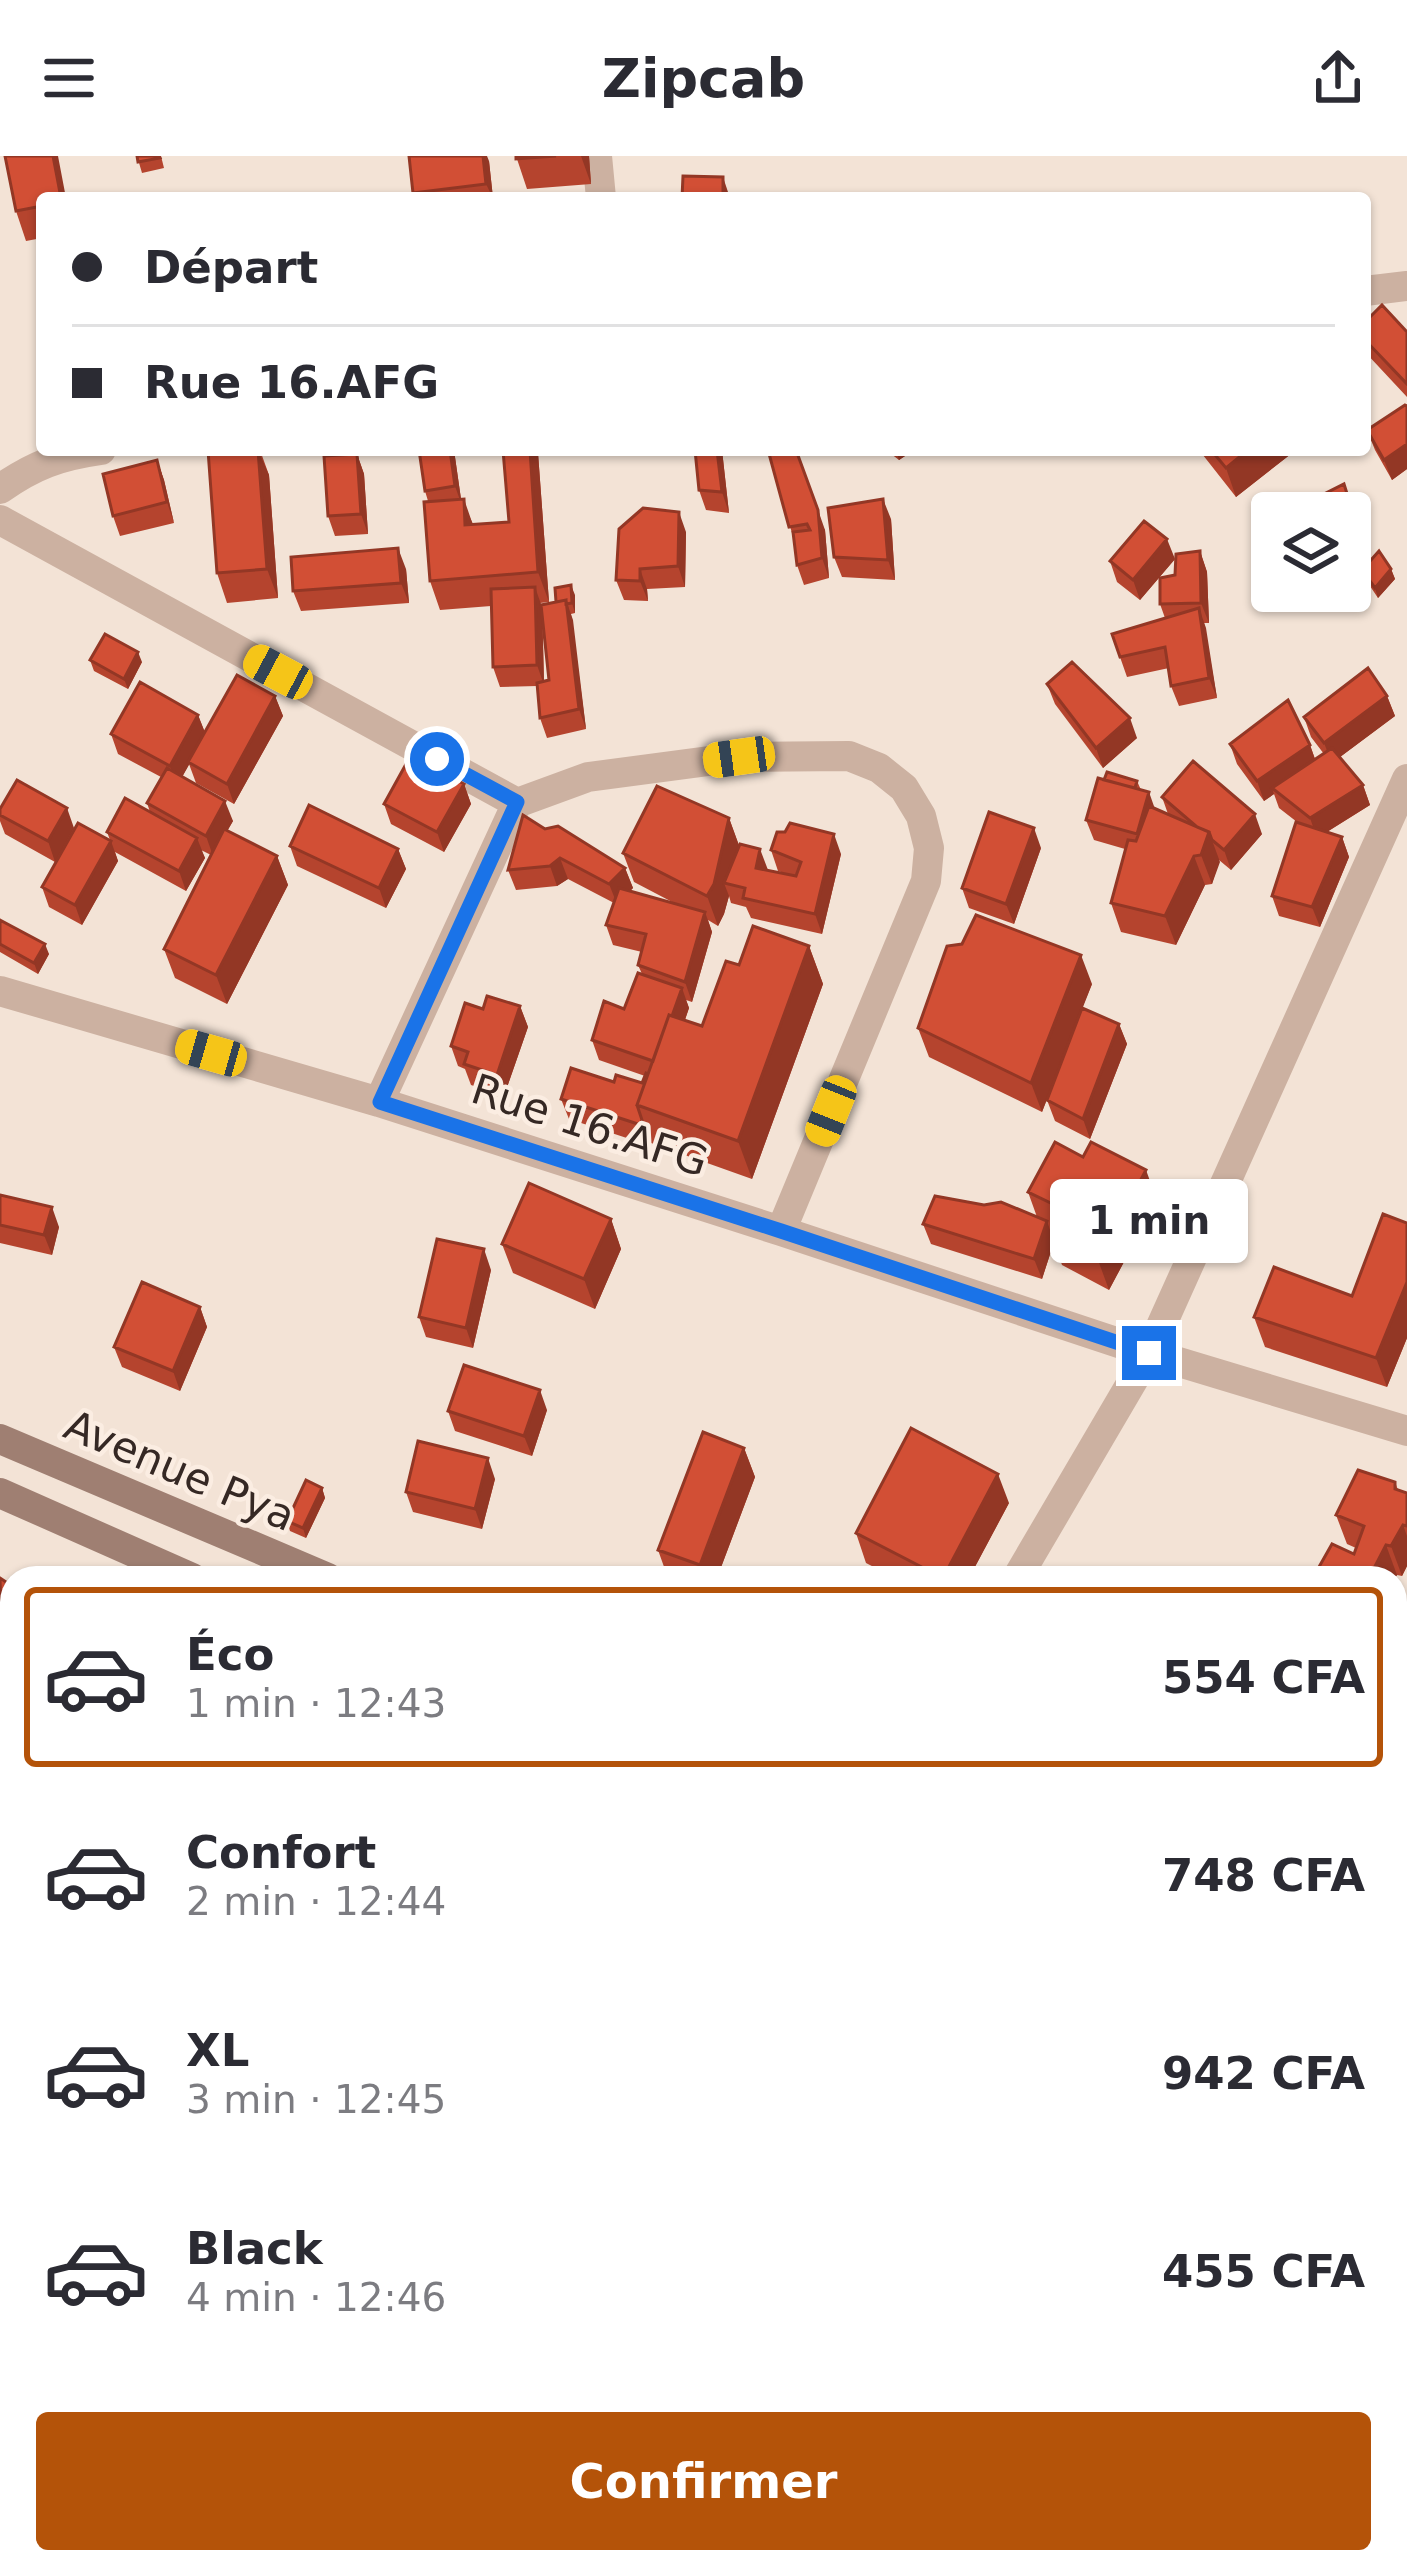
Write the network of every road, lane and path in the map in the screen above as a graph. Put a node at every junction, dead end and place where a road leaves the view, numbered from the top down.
1 (597, 156) edge
2 (600, 192) edge
3 (1407, 286) edge
4 (1371, 290) edge
5 (68, 456) edge
6 (0, 489) edge
7 (0, 520) edge
8 (1407, 779) edge
9 (517, 802) junction
10 (0, 992) edge
11 (380, 1102) junction
12 (781, 1231) junction
13 (1149, 1353) junction
14 (1407, 1431) edge
15 (0, 1439) edge
16 (0, 1493) edge
17 (258, 1565) edge
18 (165, 1566) edge
19 (1024, 1566) edge

1 - 2 street
3 - 4 street
5 - 6 street
7 - 9 street
8 - 13 street
9 - 11 street
9 - 12 street
10 - 11 street, Rue 16.AFG
11 - 12 street, Rue 16.AFG
12 - 13 street, Rue 16.AFG
13 - 14 street, Rue 16.AFG
13 - 19 street
15 - 17 main road, Avenue Pya
16 - 18 main road

